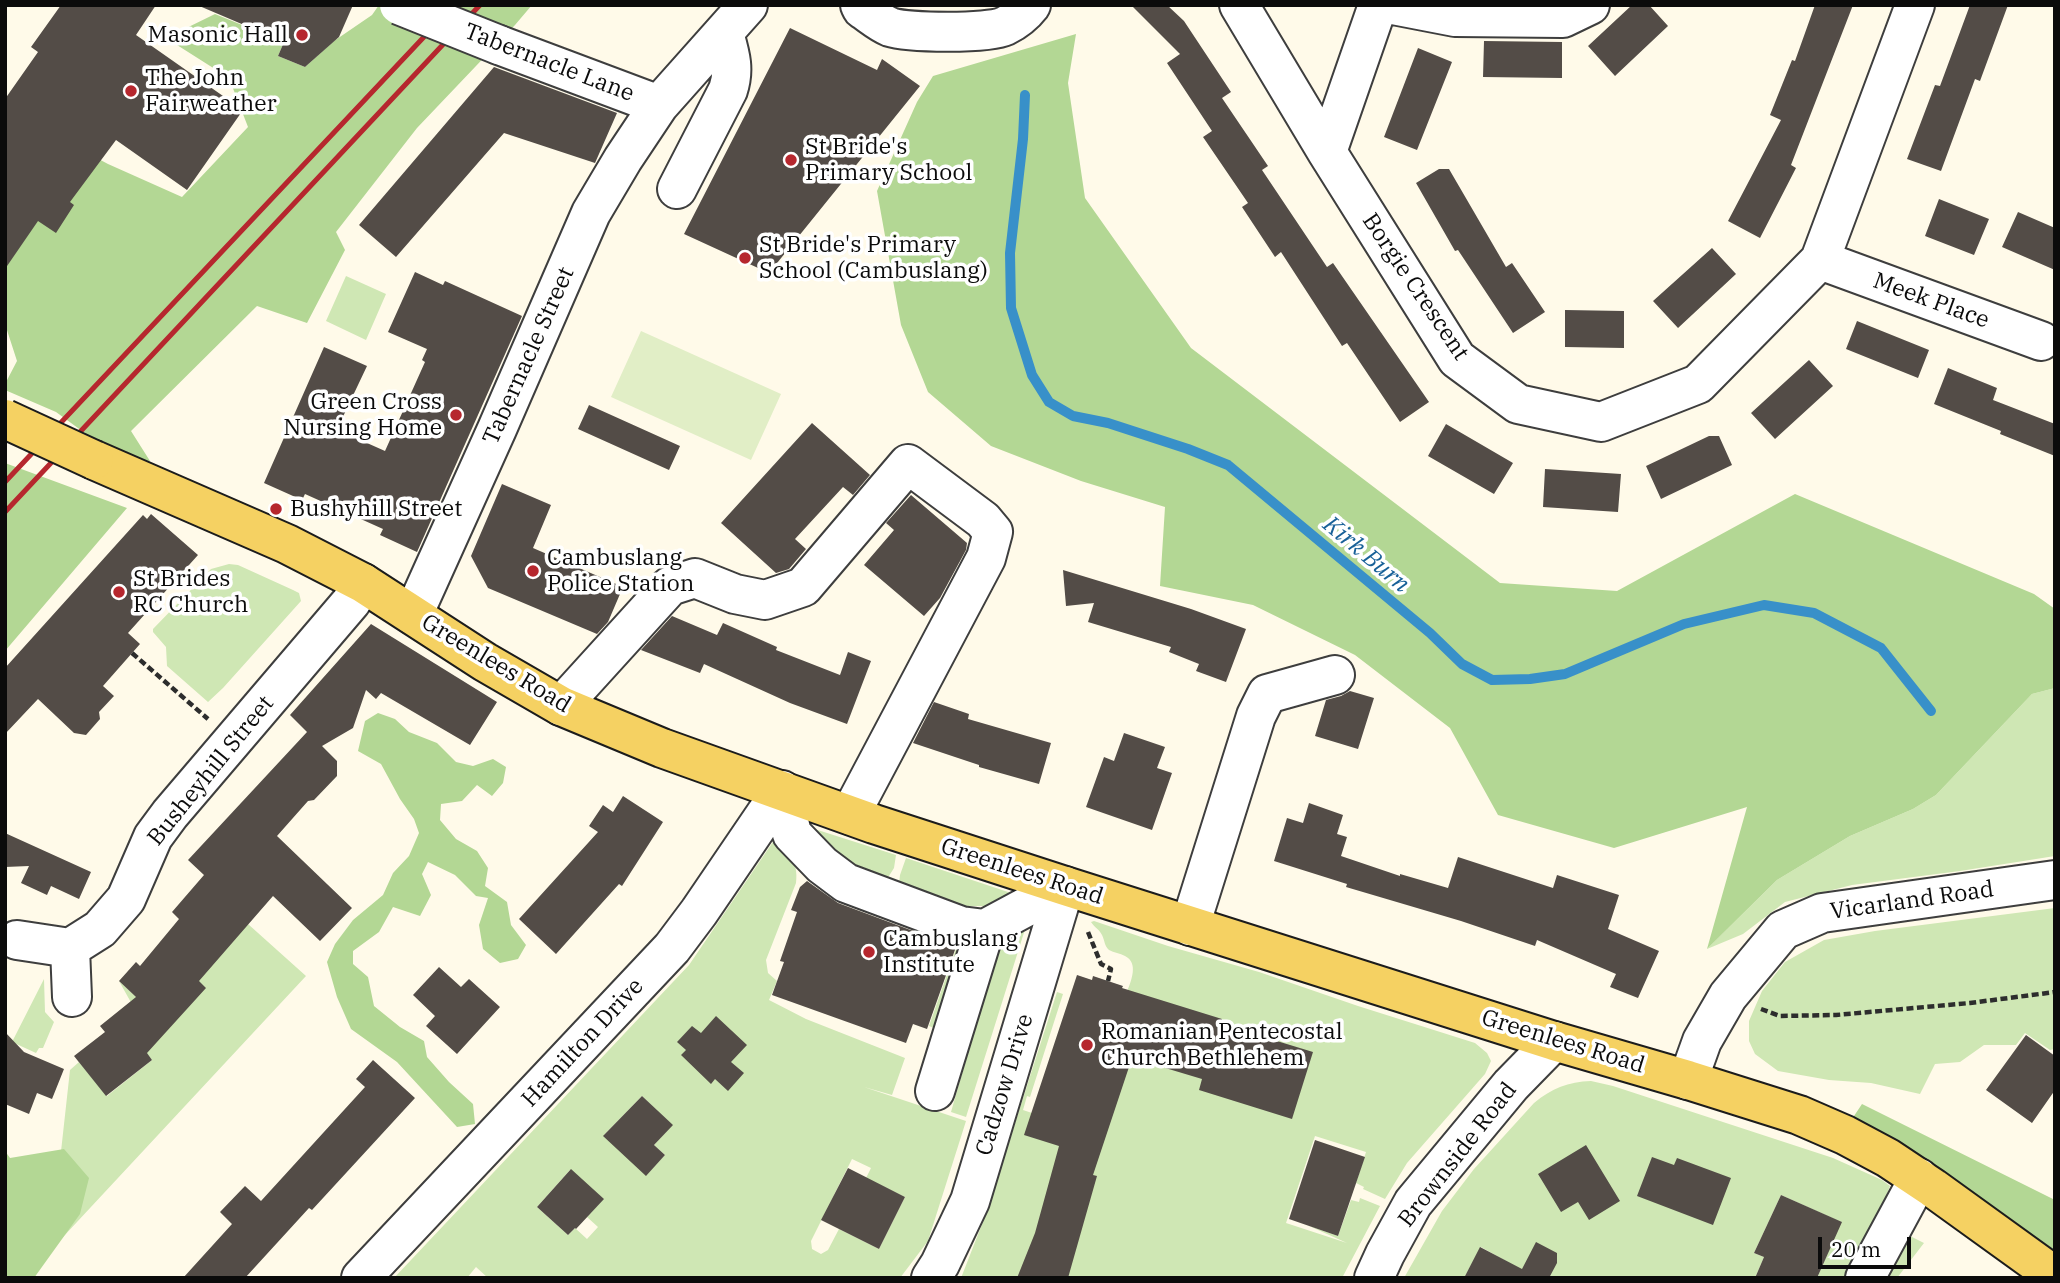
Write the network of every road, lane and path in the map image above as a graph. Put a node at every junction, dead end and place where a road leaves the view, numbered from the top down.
1 (399, 5) edge
2 (860, 5) edge
3 (1031, 5) edge
4 (1239, 5) edge
5 (1378, 5) edge
6 (1393, 5) edge
7 (1590, 5) edge
8 (1915, 5) edge
9 (736, 19) edge
10 (659, 105) junction
11 (1327, 152) junction
12 (677, 189) dead end
13 (1820, 260) junction
14 (2041, 341) dead end
15 (5, 419) edge
16 (363, 583) junction
17 (413, 615) junction
18 (132, 653) dead end
19 (1335, 675) dead end
20 (561, 706) junction
21 (233, 739) junction
22 (782, 790) junction
23 (850, 815) junction
24 (2055, 880) edge
25 (1065, 886) junction
26 (1190, 926) junction
27 (985, 929) junction
28 (1089, 933) dead end
29 (18, 940) dead end
30 (70, 948) junction
31 (1108, 981) dead end
32 (2055, 992) edge
33 (72, 997) dead end
34 (1758, 1008) dead end
35 (1555, 1041) junction
36 (1688, 1080) junction
37 (935, 1091) dead end
38 (1919, 1178) junction
39 (2055, 1276) edge
40 (361, 1278) edge
41 (931, 1278) edge
42 (1374, 1278) edge
43 (1865, 1278) edge

1 - 10 street, Tabernacle Lane, bridge
2 - 3 street
4 - 11 street, Borgie Crescent
5 - 11 street
6 - 7 street
8 - 13 street, Borgie Crescent
9 - 10 street, Tabernacle Street
9 - 12 street
10 - 17 street, Tabernacle Street
11 - 13 street, Borgie Crescent
13 - 14 street, Meek Place
15 - 16 main road, Greenlees Road, bridge
16 - 17 main road, Greenlees Road
16 - 21 street, Busheyhill Street
17 - 20 main road, Greenlees Road
18 - 21 path
19 - 26 street
20 - 22 main road, Greenlees Road
20 - 23 street
21 - 30 street, Busheyhill Street
22 - 23 main road, Greenlees Road
22 - 27 street
22 - 40 street, Hamilton Drive
23 - 25 main road, Greenlees Road
24 - 36 street, Vicarland Road
25 - 26 main road, Greenlees Road
25 - 27 street
25 - 41 street, Cadzow Drive
26 - 35 main road, Greenlees Road
27 - 37 street
28 - 31 path
29 - 30 street
30 - 33 street
32 - 34 path
35 - 36 main road, Greenlees Road
35 - 42 street, Brownside Road
36 - 38 main road, Greenlees Road
38 - 39 main road, Greenlees Road
38 - 43 street

